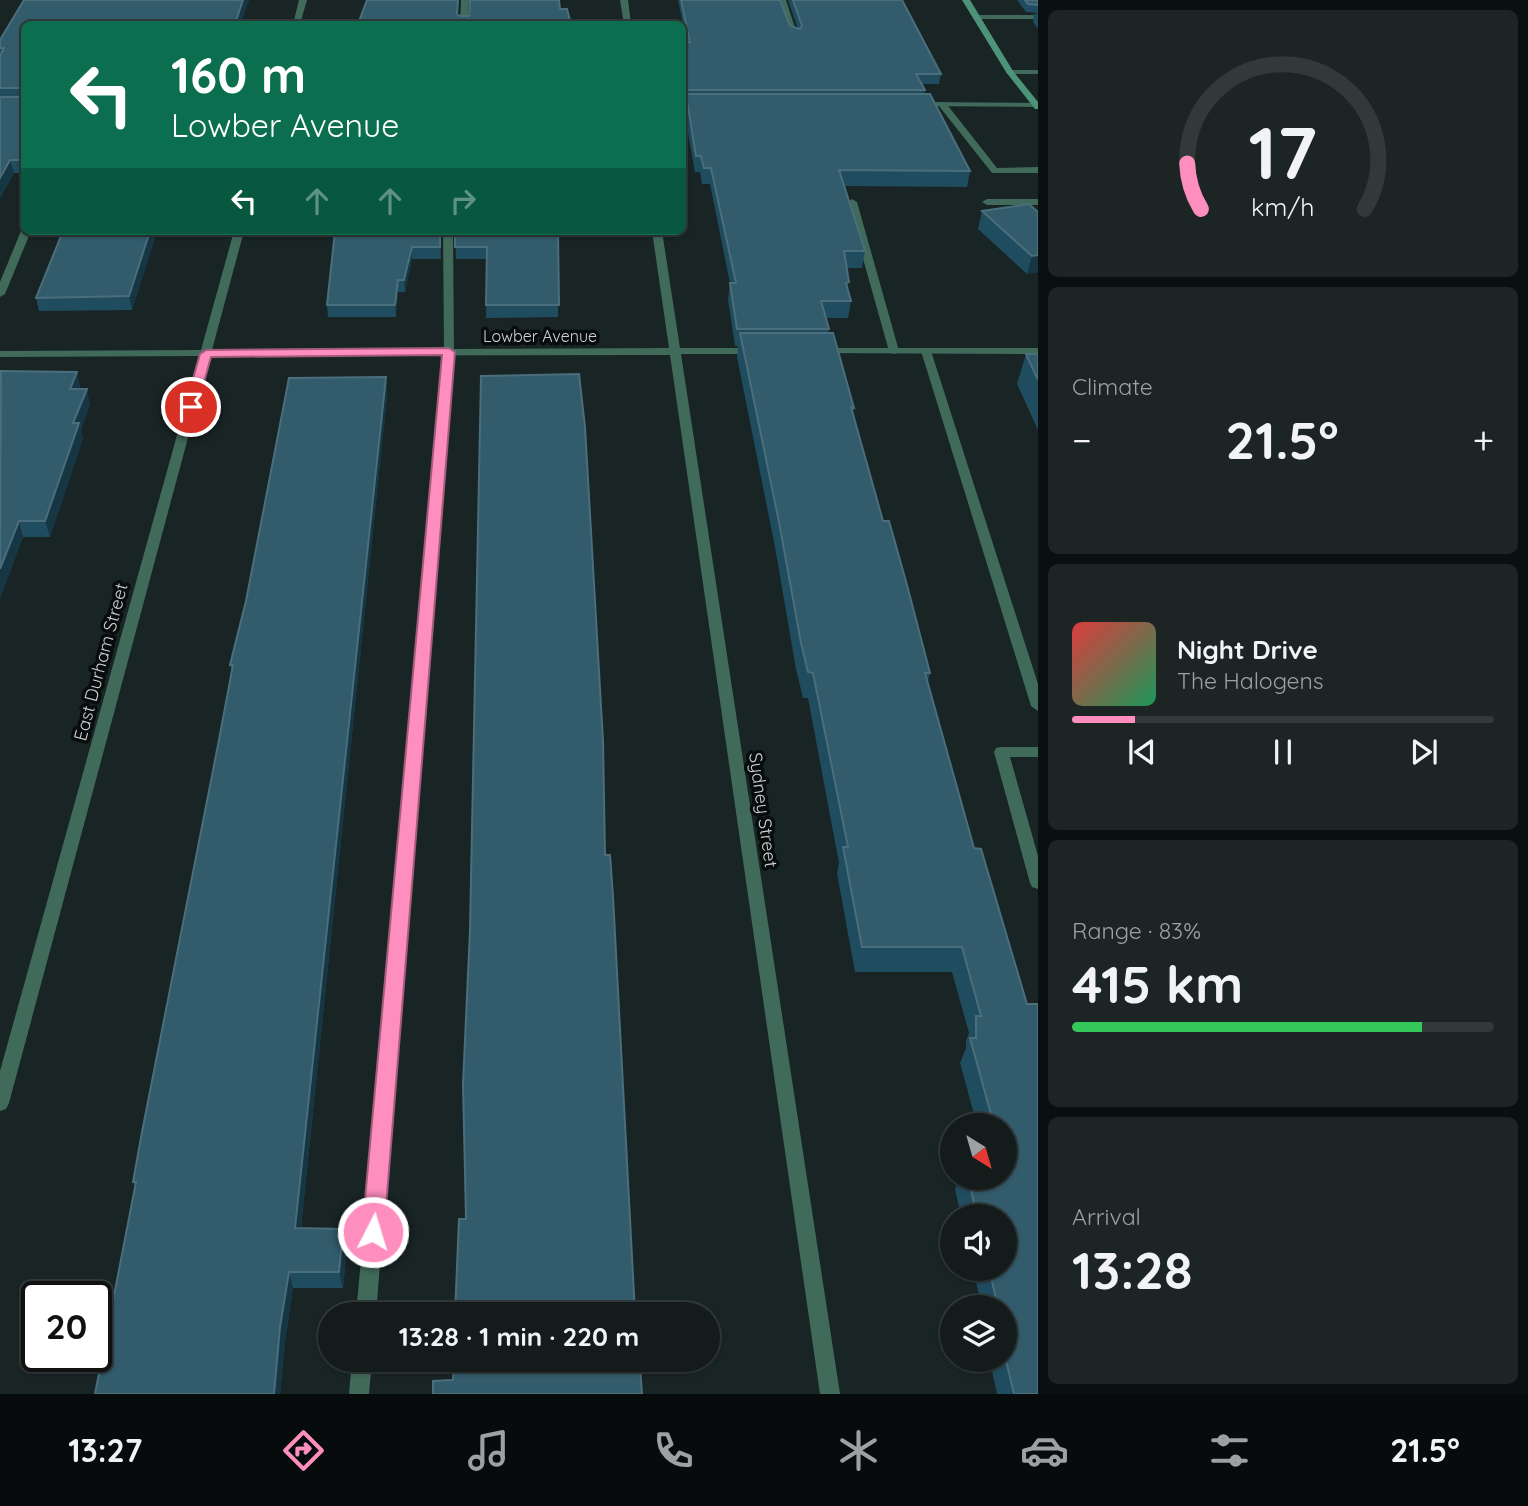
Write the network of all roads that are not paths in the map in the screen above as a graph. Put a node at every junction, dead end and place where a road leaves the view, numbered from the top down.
1 (303, 0) edge
2 (465, 0) edge
3 (624, 0) edge
4 (782, 0) edge
5 (966, 0) edge
6 (976, 17) junction
7 (1038, 17) edge
8 (297, 21) edge
9 (464, 21) edge
10 (628, 21) edge
11 (795, 35) edge
12 (1010, 72) junction
13 (1038, 72) edge
14 (901, 104) edge
15 (942, 104) junction
16 (1037, 106) edge
17 (1038, 170) edge
18 (852, 202) edge
19 (987, 202) dead end
20 (1038, 202) edge
21 (24, 235) edge
22 (238, 235) edge
23 (448, 235) edge
24 (658, 235) edge
25 (0, 294) edge
26 (771, 351) edge
27 (812, 351) edge
28 (894, 351) junction
29 (926, 351) junction
30 (1038, 351) edge
31 (449, 352) junction
32 (675, 352) junction
33 (0, 354) edge
34 (206, 354) junction
35 (1038, 706) edge
36 (1038, 752) edge
37 (1038, 883) edge
38 (0, 1103) edge
39 (367, 1302) edge
40 (361, 1372) edge
41 (359, 1394) edge
42 (830, 1394) edge

1 - 8 street
2 - 9 street
3 - 10 street
4 - 11 street
5 - 6 main road
6 - 7 street
6 - 12 main road
12 - 13 street
12 - 16 main road
14 - 15 street
15 - 16 street
15 - 17 street
18 - 28 street
19 - 20 street
21 - 25 street
22 - 34 street, East Durham Street
23 - 31 street
24 - 32 street, Sydney Street
26 - 32 street, Lowber Avenue
27 - 28 street
28 - 29 street
29 - 30 street
29 - 35 street
31 - 32 street, Lowber Avenue
31 - 34 street, Lowber Avenue
31 - 39 street
32 - 42 street, Sydney Street
33 - 34 street, Lowber Avenue
34 - 38 street, East Durham Street
36 - 37 street
40 - 41 street

